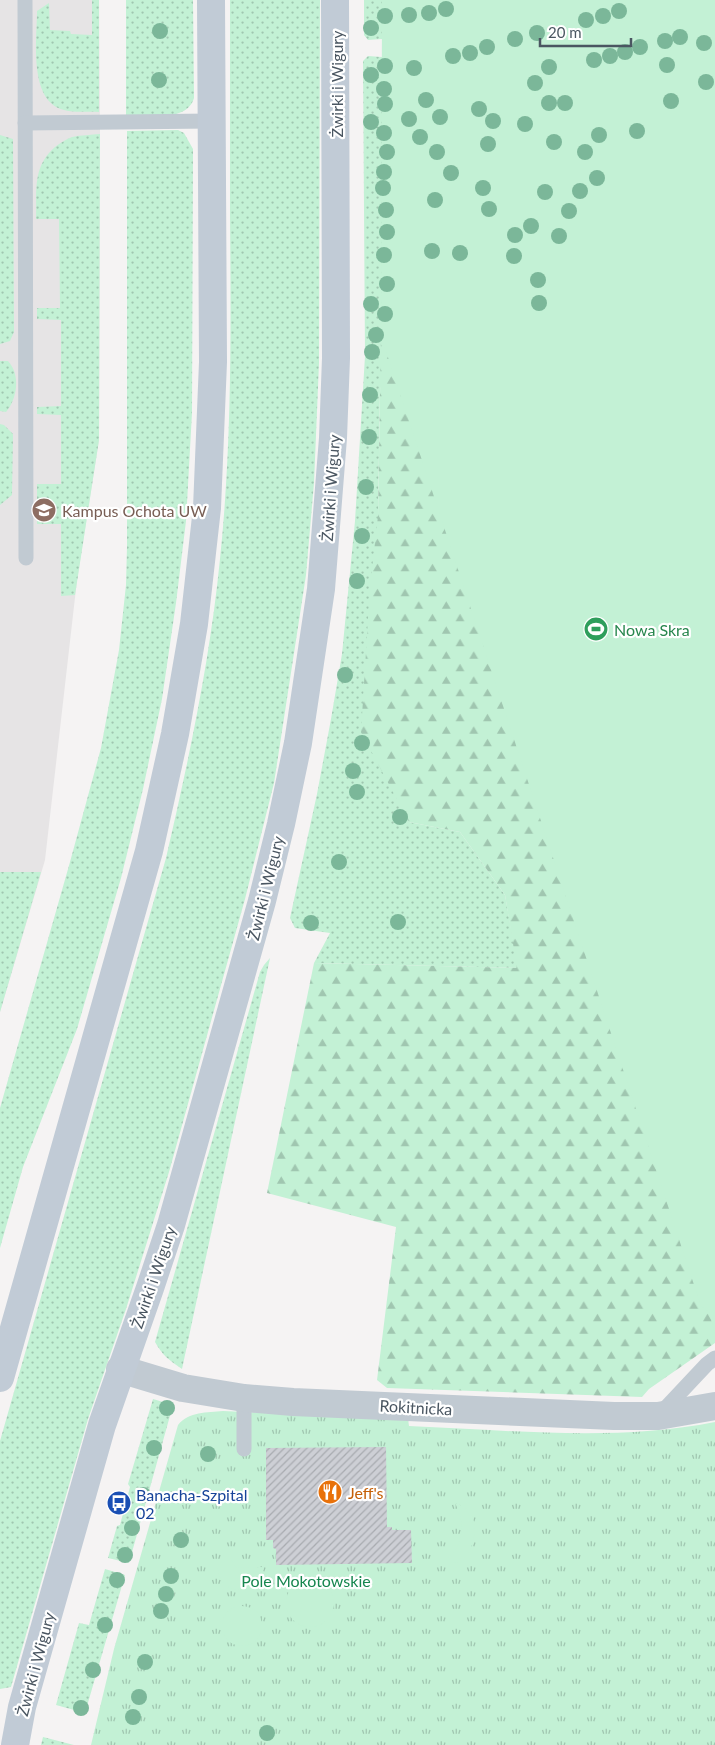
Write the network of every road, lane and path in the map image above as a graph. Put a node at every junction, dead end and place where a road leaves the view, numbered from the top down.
1 (24, 0) edge
2 (211, 0) edge
3 (336, 0) edge
4 (212, 121) junction
5 (25, 123) junction
6 (26, 558) dead end
7 (715, 1358) edge
8 (120, 1369) junction
9 (0, 1378) edge
10 (244, 1398) junction
11 (715, 1406) edge
12 (658, 1416) junction
13 (244, 1449) dead end
14 (15, 1745) edge

1 - 5 lane
2 - 4 main road
3 - 8 main road, Żwirki i Wigury
4 - 5 lane
4 - 9 main road
5 - 6 lane
7 - 12 lane
8 - 10 street, Rokitnicka
8 - 14 main road, Żwirki i Wigury
10 - 12 street, Rokitnicka
10 - 13 lane
11 - 12 street, Rokitnicka

